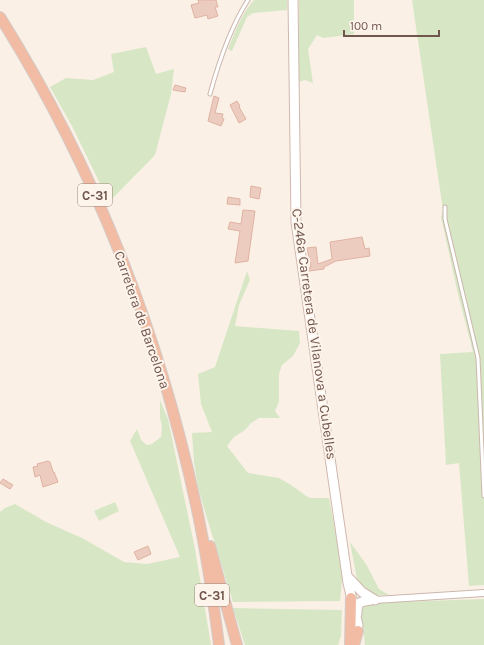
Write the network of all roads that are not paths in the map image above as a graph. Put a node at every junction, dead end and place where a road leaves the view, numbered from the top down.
1 (248, 0) edge
2 (294, 0) edge
3 (0, 17) edge
4 (210, 94) dead end
5 (445, 207) dead end
6 (484, 496) edge
7 (197, 506) junction
8 (348, 577) junction
9 (362, 592) junction
10 (484, 592) edge
11 (350, 596) junction
12 (373, 600) junction
13 (358, 628) junction
14 (351, 644) edge
15 (219, 645) edge
16 (237, 645) edge
17 (360, 645) edge

1 - 4 lane
2 - 8 main road, C-246a Carretera de Vilanova a Cubelles
3 - 7 highway, Carretera de Barcelona / C-31
5 - 6 lane
7 - 15 highway, Carretera de Barcelona / C-31
7 - 16 highway
8 - 9 main road
8 - 11 main road, C-246a Carretera de Vilanova a Cubelles
9 - 11 main road
9 - 12 main road
10 - 12 street
11 - 12 main road
11 - 13 main road, C-246a Carretera de Vilanova a Cubelles
11 - 14 highway
12 - 13 main road
13 - 14 highway
13 - 17 main road

